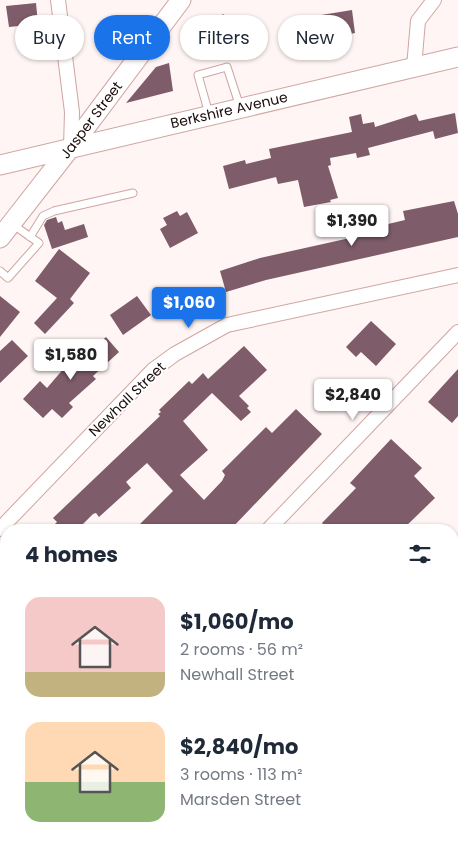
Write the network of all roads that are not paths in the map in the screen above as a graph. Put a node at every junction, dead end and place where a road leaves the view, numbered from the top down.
1 (58, 0) edge
2 (181, 0) edge
3 (434, 0) edge
4 (458, 56) edge
5 (414, 67) junction
6 (241, 107) junction
7 (210, 114) junction
8 (71, 148) junction
9 (0, 165) edge
10 (133, 193) dead end
11 (6, 230) edge
12 (30, 237) junction
13 (0, 272) edge
14 (458, 275) edge
15 (458, 332) edge
16 (5, 524) edge
17 (274, 524) edge

1 - 8 street
2 - 8 main road, Jasper Street
3 - 5 street
4 - 5 main road, Berkshire Avenue
5 - 6 main road, Berkshire Avenue
6 - 7 main road, Berkshire Avenue
6 - 7 lane
7 - 8 main road, Berkshire Avenue
8 - 9 main road, Berkshire Avenue
8 - 11 main road, Jasper Street
10 - 12 lane
11 - 12 lane
12 - 13 lane
14 - 16 street, Newhall Street
15 - 17 street

